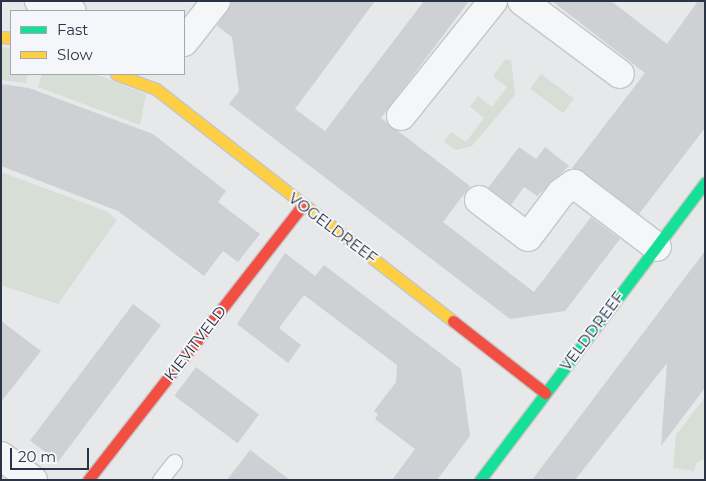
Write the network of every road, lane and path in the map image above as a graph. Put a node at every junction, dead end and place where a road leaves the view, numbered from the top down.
1 (39, 1) edge
2 (216, 1) edge
3 (493, 1) edge
4 (522, 1) edge
5 (68, 10) edge
6 (185, 39) edge
7 (620, 74) dead end
8 (122, 75) edge
9 (158, 81) edge
10 (401, 116) dead end
11 (705, 183) edge
12 (479, 200) dead end
13 (302, 206) junction
14 (657, 247) junction
15 (545, 393) junction
16 (1, 456) edge
17 (174, 462) dead end
18 (33, 480) edge
19 (88, 480) edge
20 (160, 480) edge
21 (480, 480) edge

1 - 5 street
2 - 6 street
3 - 10 street
4 - 7 street
8 - 9 street, VOGELDREEF
9 - 13 street, VOGELDREEF
11 - 14 street, VELDDREEF
12 - 14 street
13 - 15 street, VOGELDREEF
13 - 19 street, KIEVITVELD
14 - 15 street, VELDDREEF
15 - 21 street, VELDDREEF
16 - 18 street
17 - 20 lane

